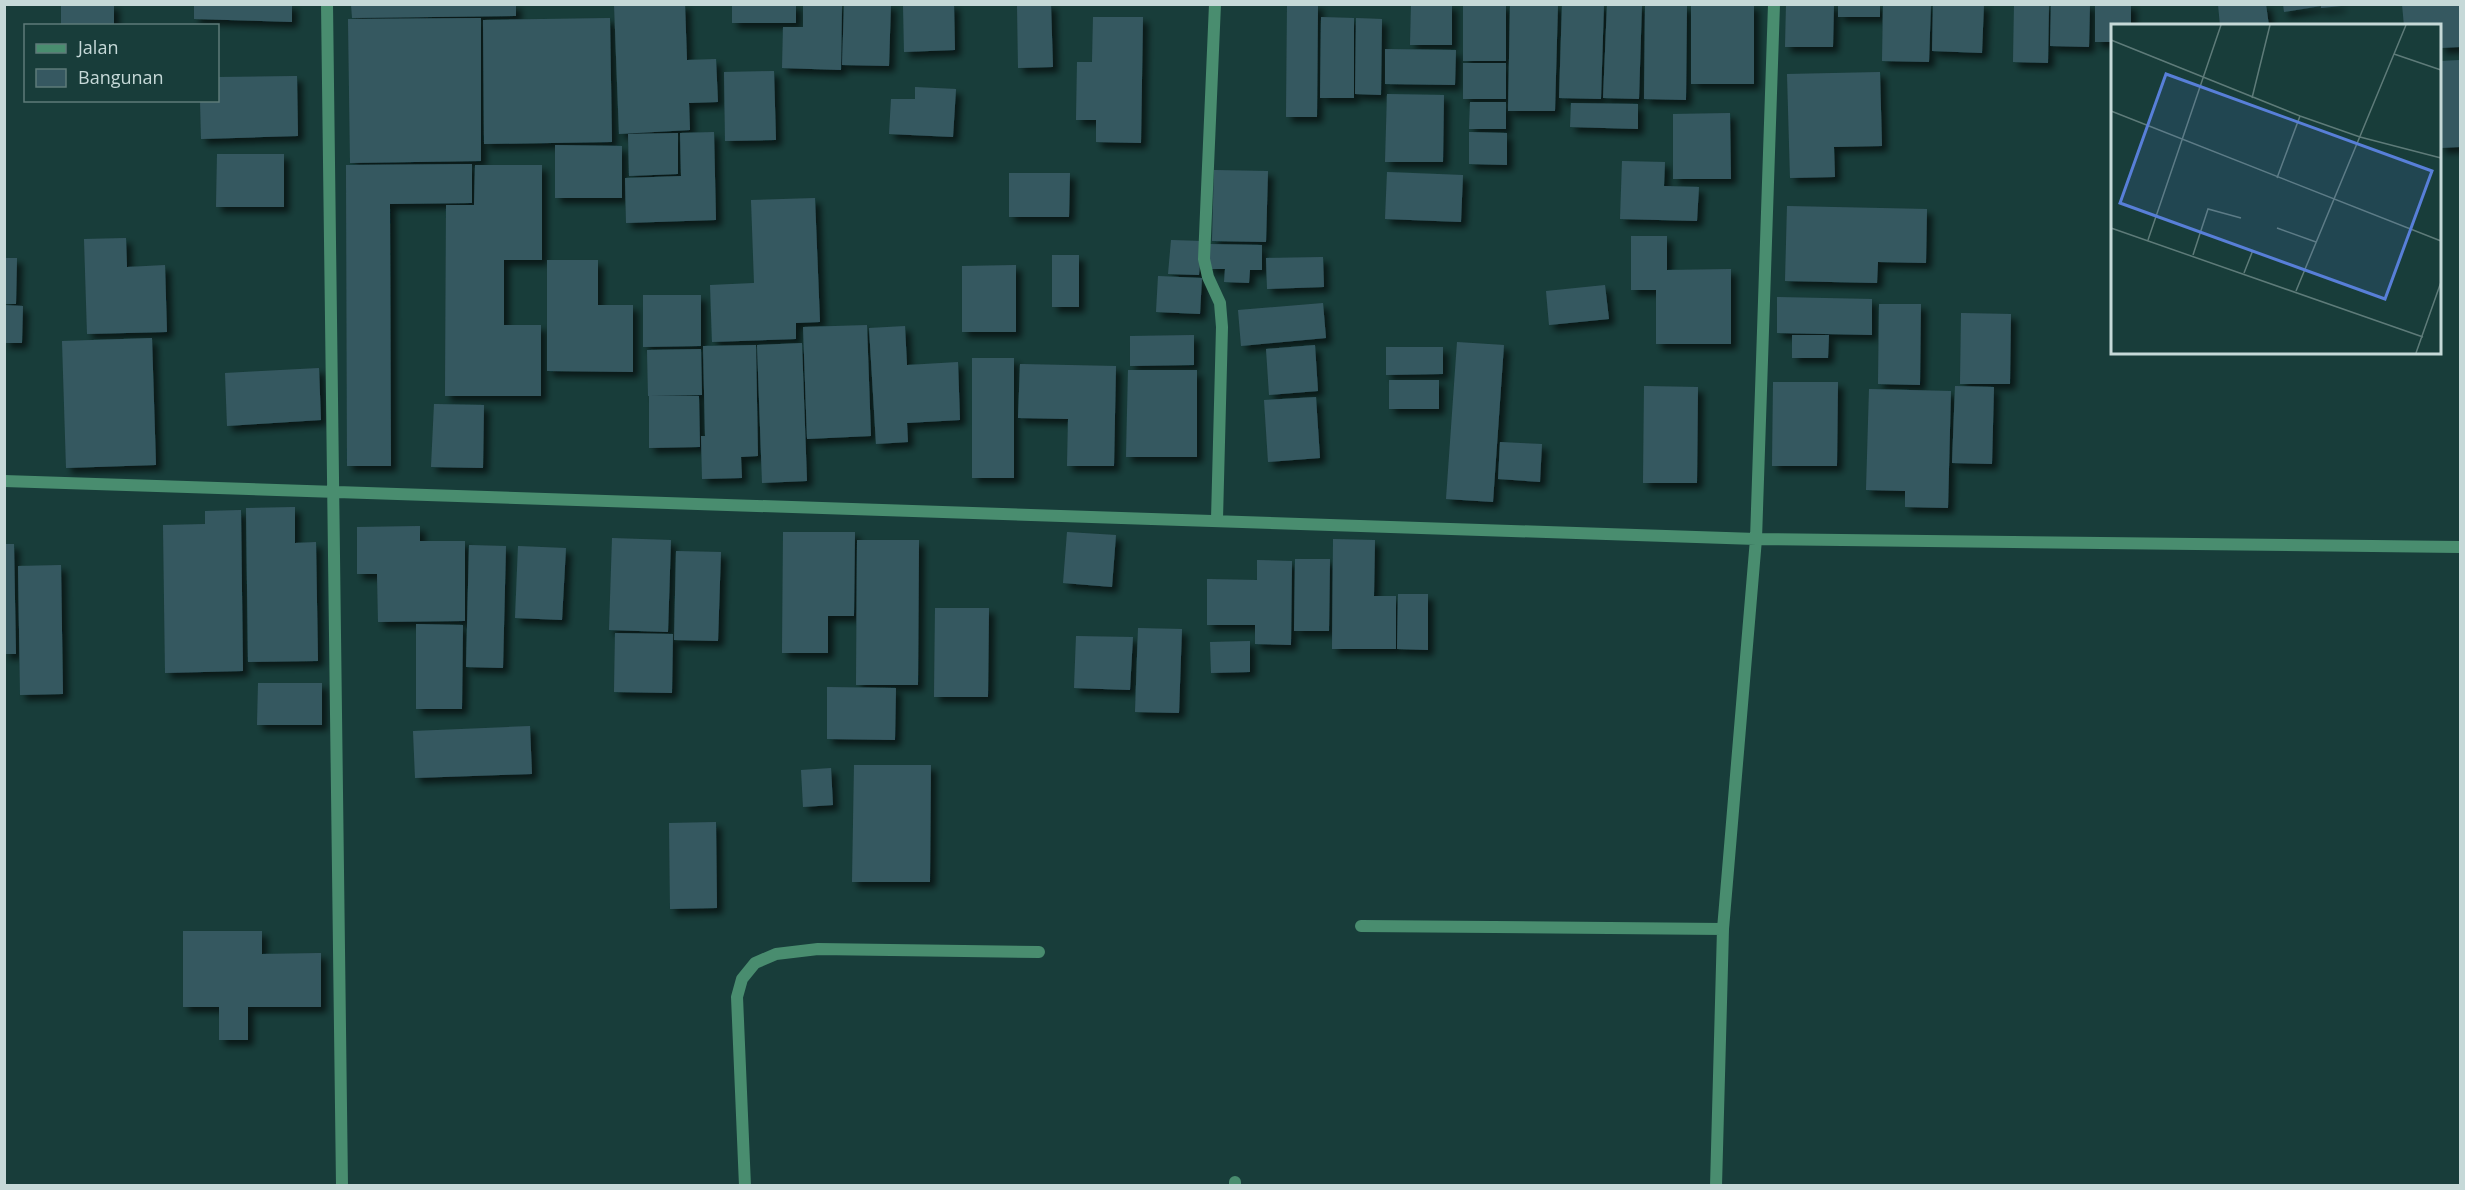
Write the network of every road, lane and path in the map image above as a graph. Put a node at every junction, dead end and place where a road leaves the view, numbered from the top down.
1 (327, 4) edge
2 (1215, 4) edge
3 (1774, 4) edge
4 (4, 481) edge
5 (334, 493) junction
6 (1217, 519) junction
7 (1756, 539) junction
8 (2460, 547) edge
9 (1361, 926) dead end
10 (1723, 929) junction
11 (1039, 952) dead end
12 (342, 1185) edge
13 (745, 1185) edge
14 (1716, 1185) edge

1 - 5 street
2 - 6 street
3 - 7 street
4 - 5 street
5 - 6 street
5 - 12 street
6 - 7 street
7 - 8 street
7 - 10 street
9 - 10 street
10 - 14 street
11 - 13 street

